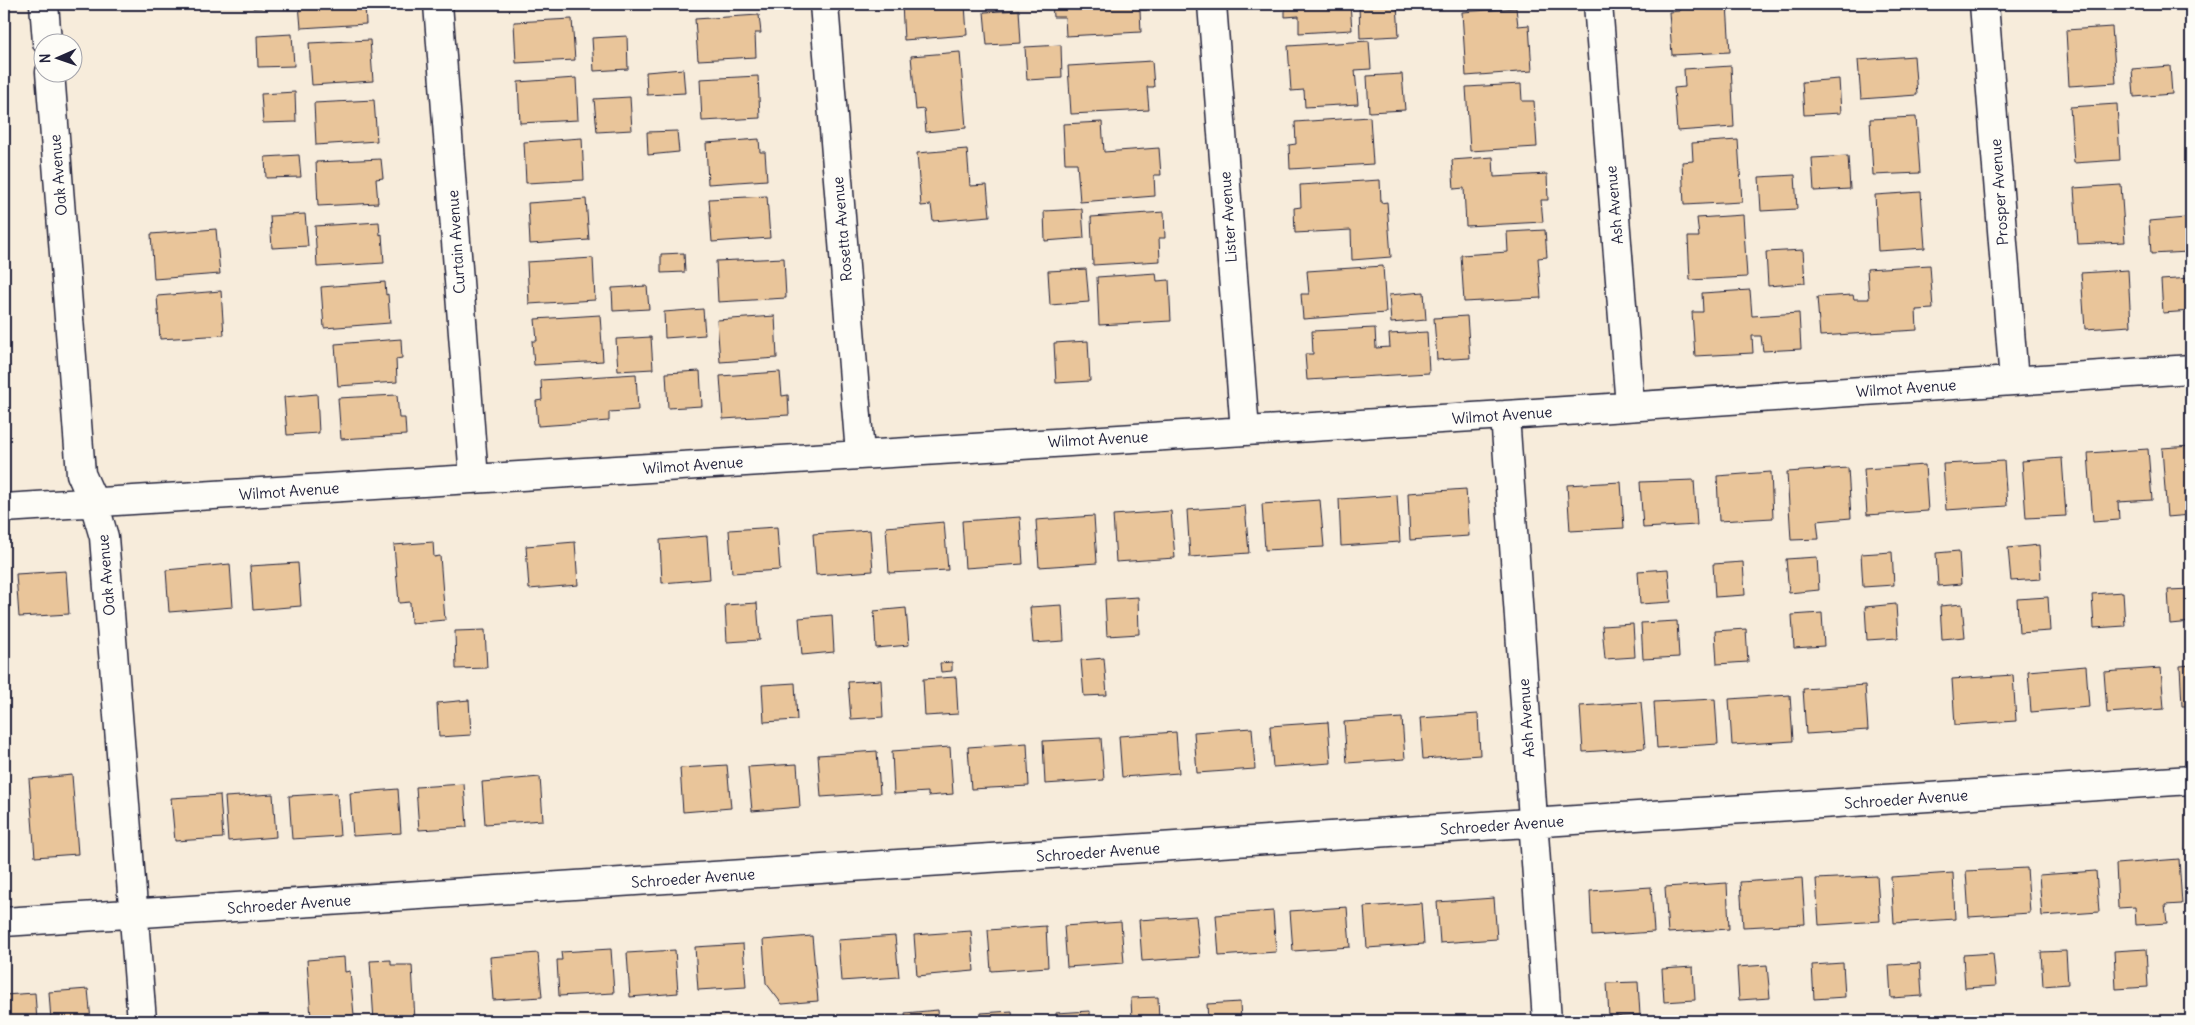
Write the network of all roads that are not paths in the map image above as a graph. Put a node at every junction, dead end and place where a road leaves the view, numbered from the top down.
1 (44, 4) edge
2 (438, 4) edge
3 (824, 4) edge
4 (1212, 4) edge
5 (1598, 4) edge
6 (1984, 4) edge
7 (47, 32) edge
8 (51, 82) edge
9 (2191, 368) edge
10 (2014, 380) junction
11 (1630, 406) junction
12 (1505, 415) junction
13 (1245, 431) junction
14 (860, 454) junction
15 (474, 480) junction
16 (94, 503) junction
17 (4, 508) edge
18 (2191, 780) edge
19 (1533, 823) junction
20 (135, 914) junction
21 (4, 922) edge
22 (142, 1021) edge
23 (1548, 1021) edge

1 - 7 street
2 - 15 street, Curtain Avenue
3 - 14 street, Rosetta Avenue
4 - 13 street, Lister Avenue
5 - 11 street, Ash Avenue
6 - 10 street, Prosper Avenue
8 - 16 street, Oak Avenue
9 - 10 street, Wilmot Avenue
10 - 11 street, Wilmot Avenue
11 - 12 street, Wilmot Avenue
12 - 13 street, Wilmot Avenue
12 - 19 street, Ash Avenue
13 - 14 street, Wilmot Avenue
14 - 15 street, Wilmot Avenue
15 - 16 street, Wilmot Avenue
16 - 17 street, Wilmot Avenue
16 - 20 street, Oak Avenue
18 - 19 street, Schroeder Avenue
19 - 20 street, Schroeder Avenue
19 - 23 street, Ash Avenue
20 - 21 street, Schroeder Avenue
20 - 22 street, Oak Avenue

